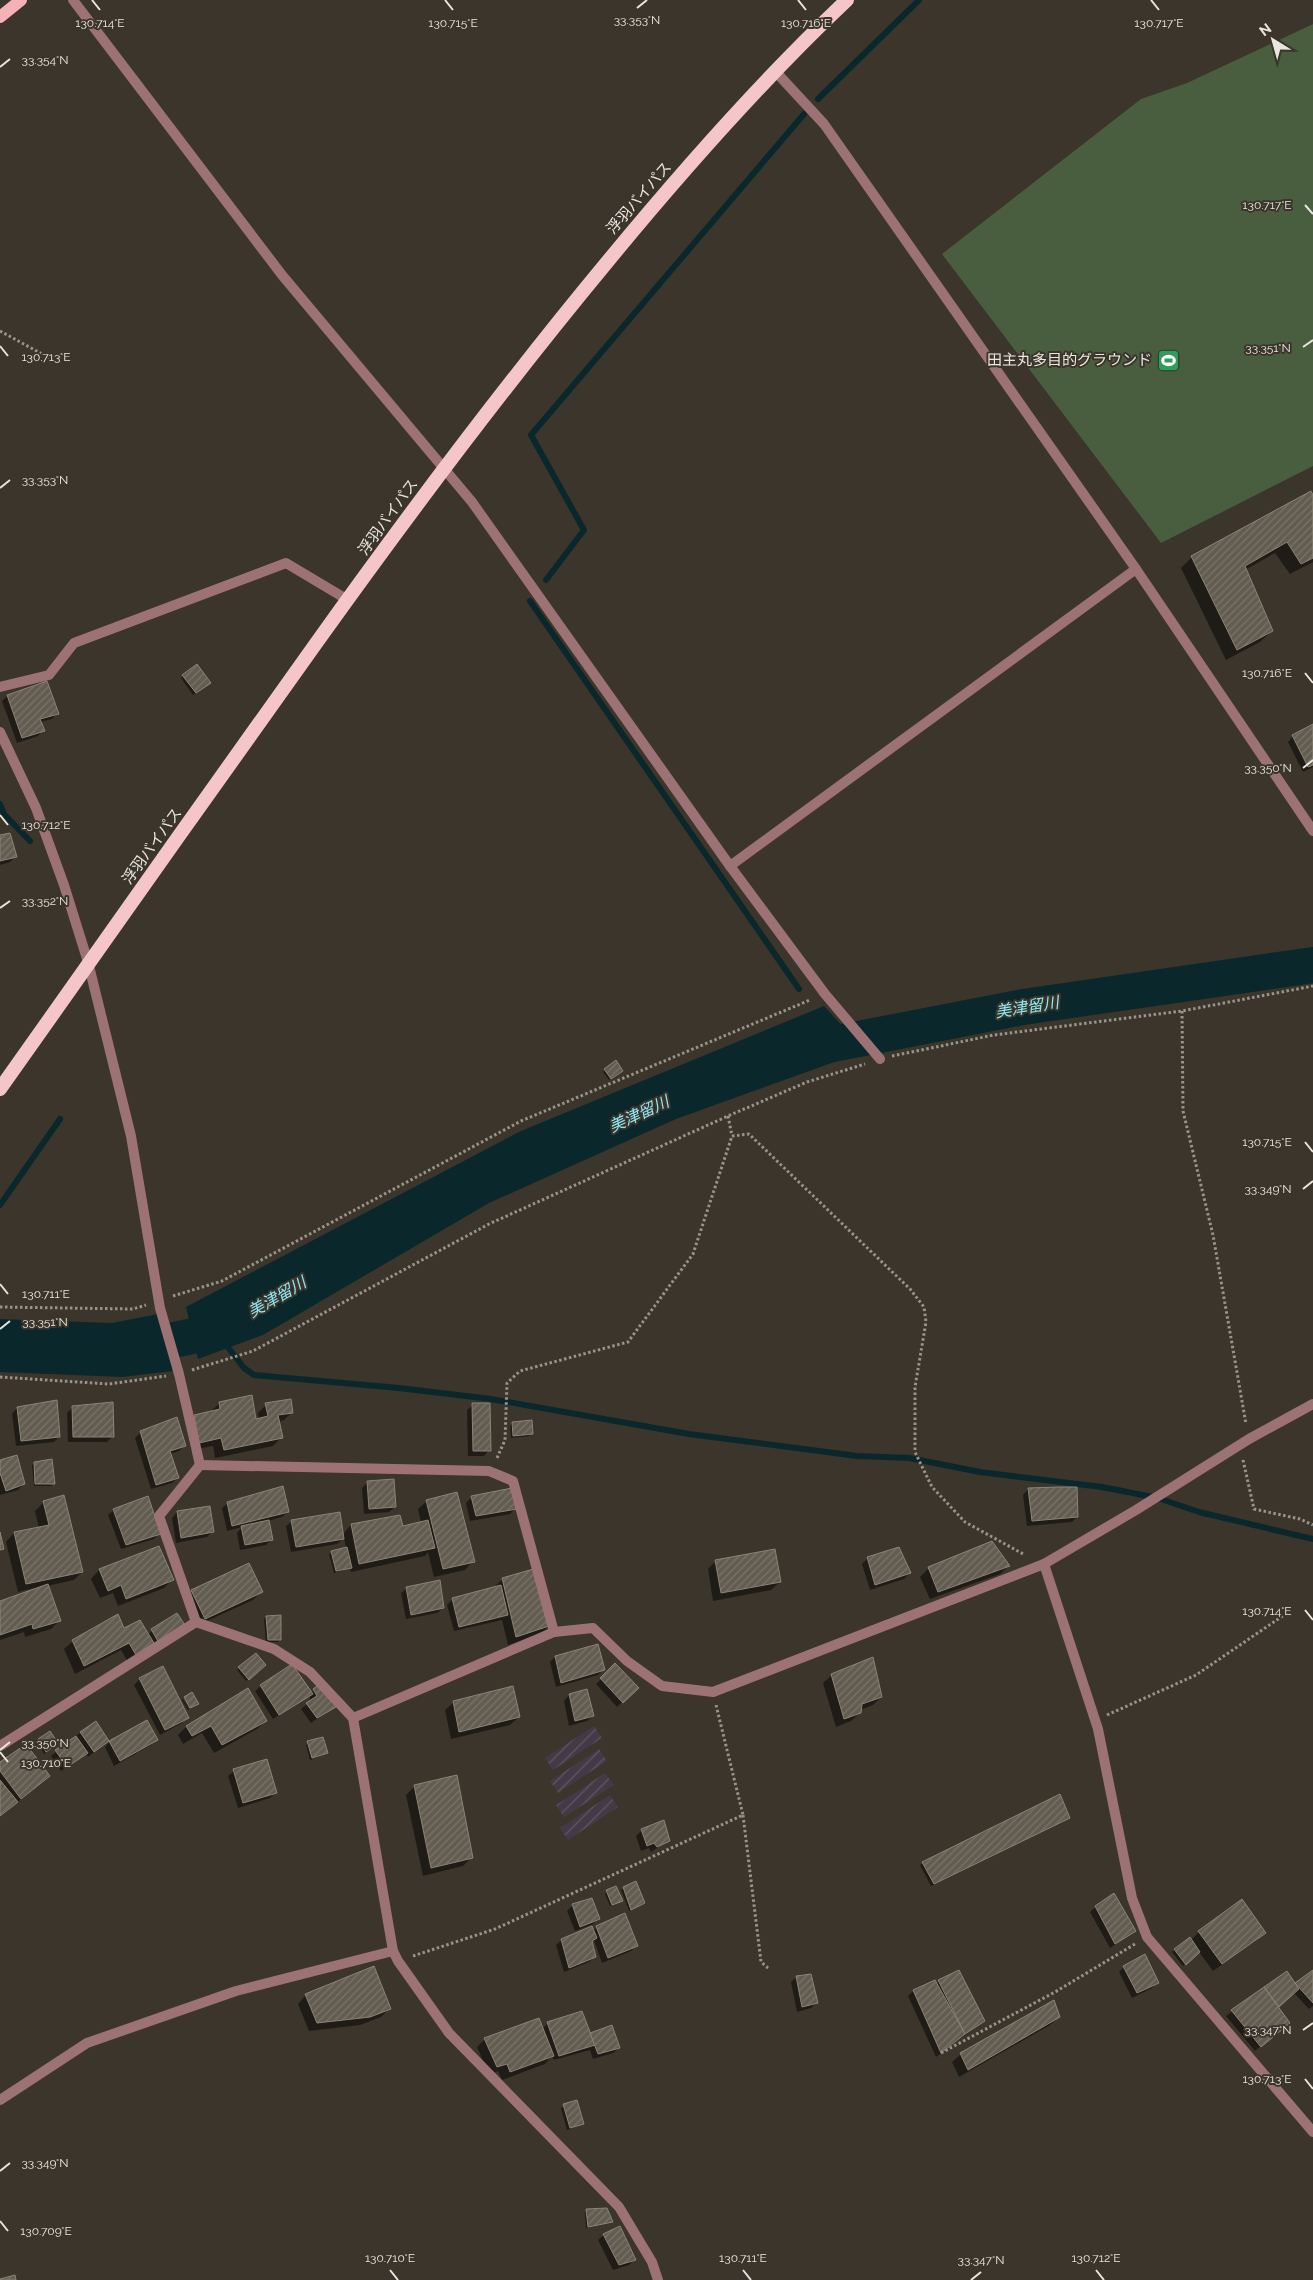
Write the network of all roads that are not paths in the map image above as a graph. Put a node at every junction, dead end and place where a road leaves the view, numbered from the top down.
1 (21, 0) edge
2 (73, 0) edge
3 (847, 0) edge
4 (0, 16) edge
5 (775, 71) junction
6 (444, 468) junction
7 (1136, 569) junction
8 (348, 600) junction
9 (0, 687) edge
10 (0, 732) edge
11 (1309, 818) edge
12 (1313, 831) edge
13 (730, 866) junction
14 (88, 962) junction
15 (880, 1059) road end
16 (0, 1089) edge
17 (1313, 1404) edge
18 (200, 1465) junction
19 (1044, 1564) junction
20 (196, 1622) junction
21 (554, 1632) junction
22 (353, 1718) junction
23 (0, 1746) edge
24 (395, 1956) junction
25 (0, 2100) edge
26 (1313, 2132) edge
27 (658, 2280) edge

1 - 4 main road
2 - 6 street
3 - 5 highway, 浮羽バイパス
5 - 6 highway, 浮羽バイパス
5 - 7 street
6 - 8 highway, 浮羽バイパス
6 - 13 street
7 - 11 street
7 - 13 street
8 - 9 street
8 - 14 highway, 浮羽バイパス
10 - 14 street
11 - 12 street
13 - 15 street
14 - 16 highway, 浮羽バイパス
14 - 18 street
17 - 19 street
18 - 20 street
18 - 21 street
19 - 21 street
19 - 26 street
20 - 22 street
20 - 23 street
21 - 22 street
22 - 24 street
24 - 25 street
24 - 27 street

